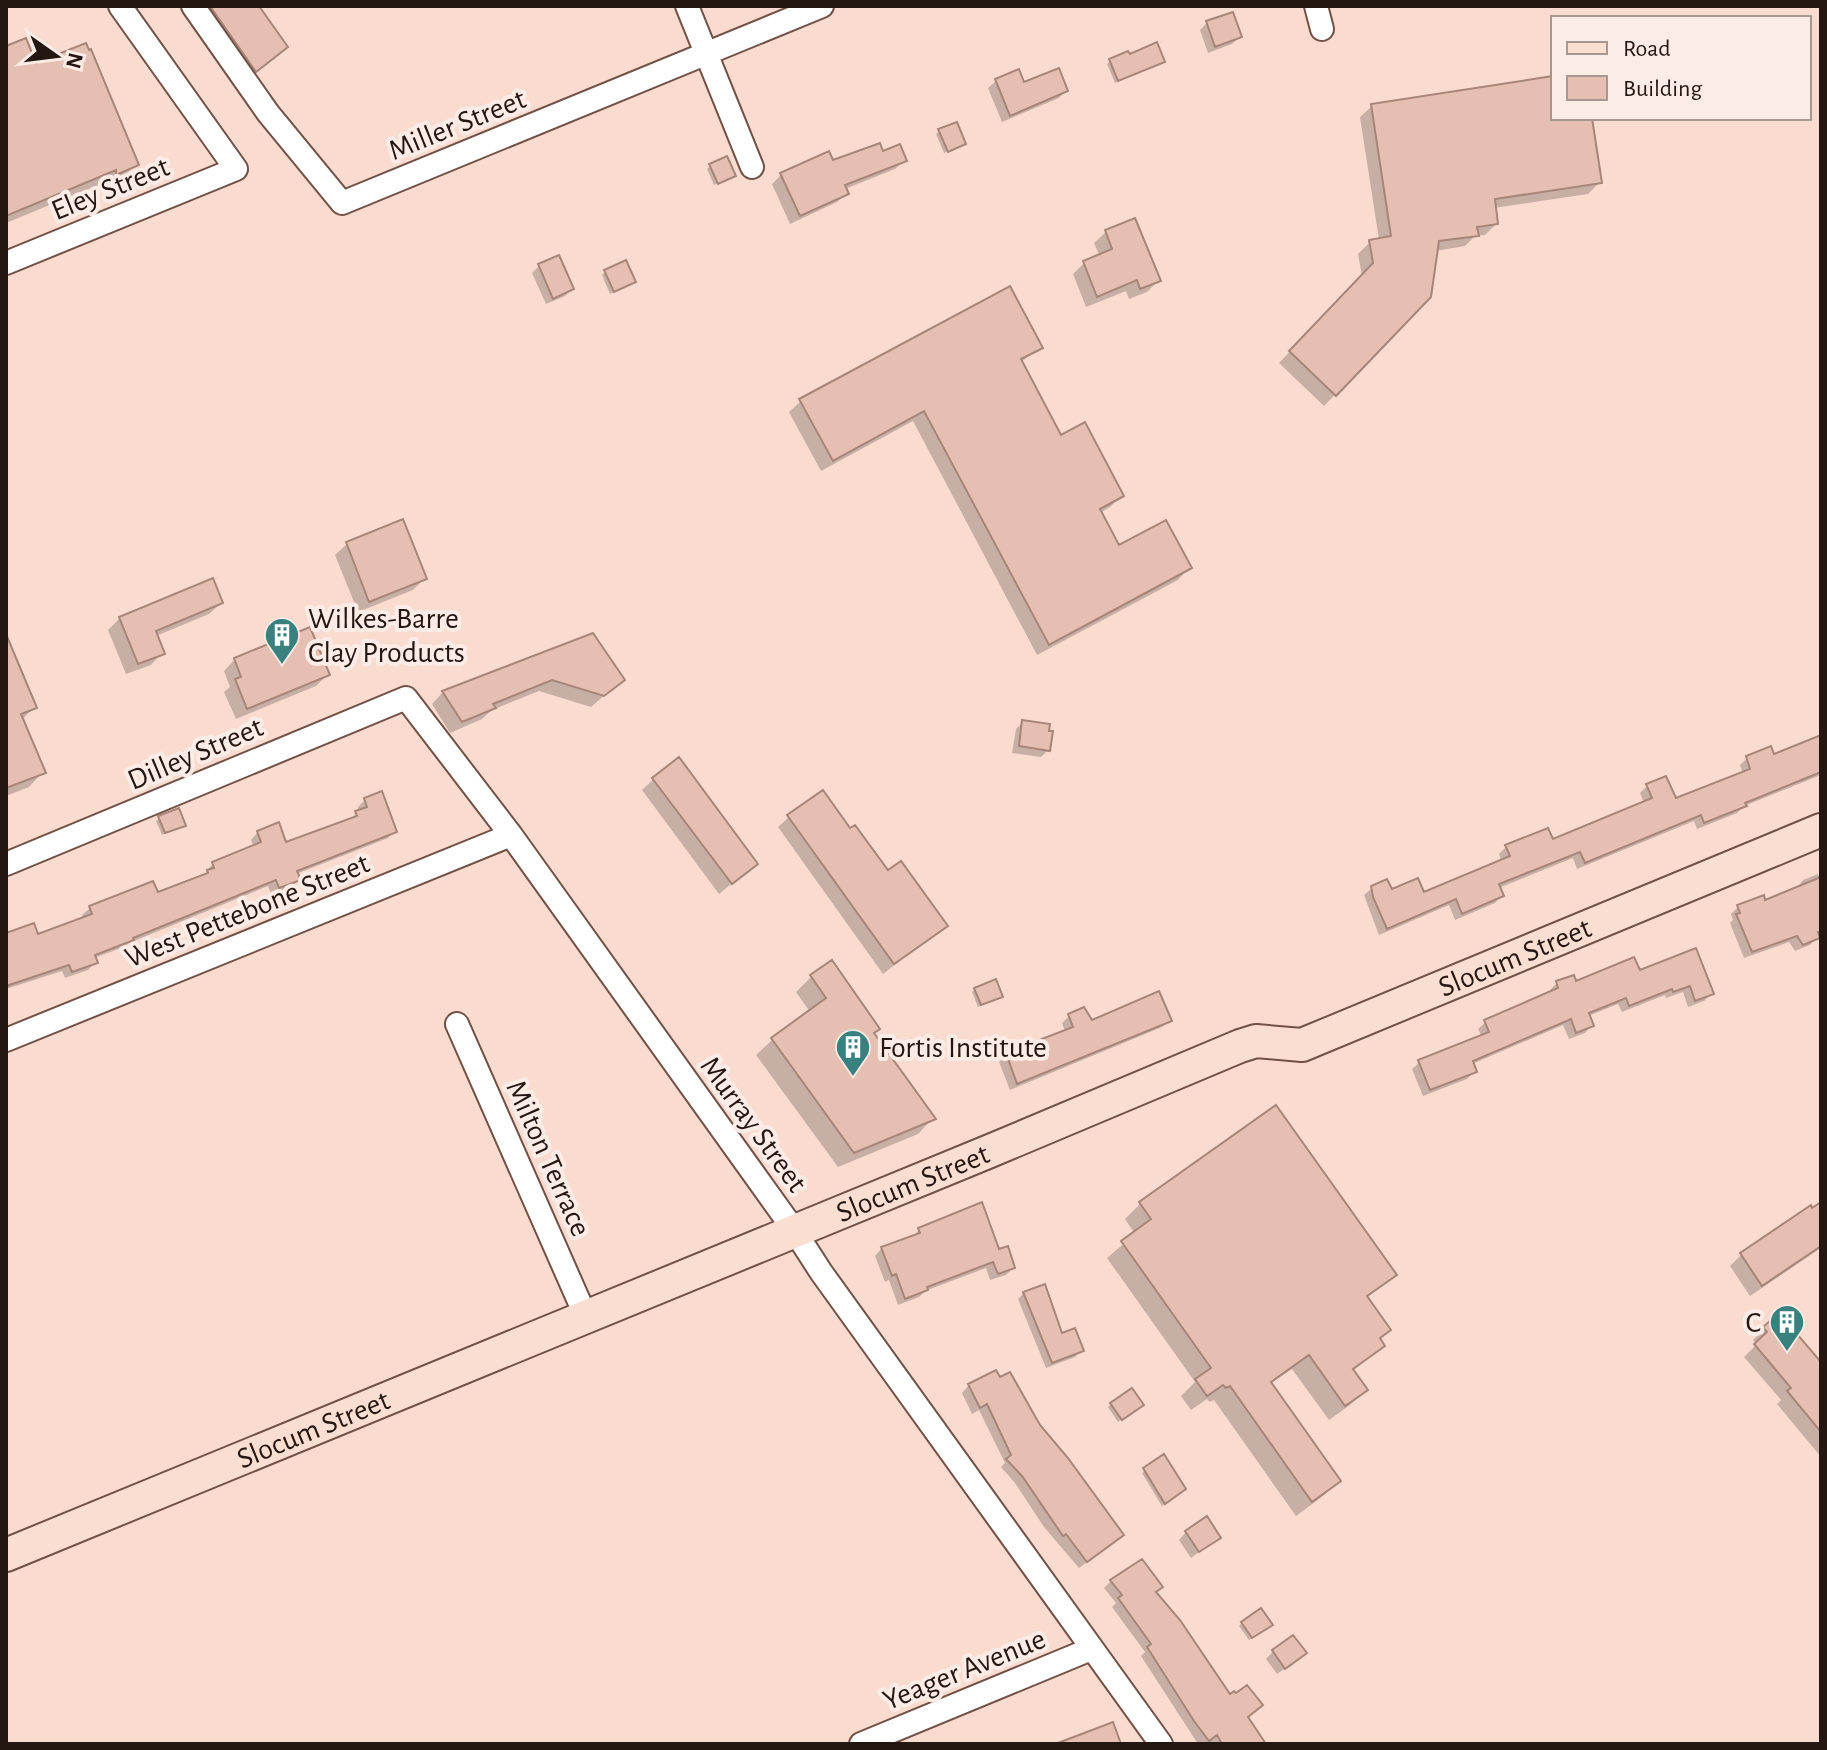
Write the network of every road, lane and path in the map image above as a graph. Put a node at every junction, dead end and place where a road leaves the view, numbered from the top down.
1 (120, 6) edge
2 (193, 6) edge
3 (687, 6) edge
4 (822, 6) edge
5 (1316, 6) edge
6 (1322, 29) dead end
7 (707, 54) junction
8 (752, 167) dead end
9 (6, 263) edge
10 (406, 698) joint
11 (1821, 830) edge
12 (511, 835) junction
13 (6, 864) edge
14 (457, 1024) dead end
15 (6, 1040) edge
16 (794, 1230) junction
17 (586, 1317) junction
18 (6, 1555) edge
19 (1091, 1649) junction
20 (861, 1744) edge
21 (1161, 1744) edge

1 - 9 street, Eley Street
2 - 7 street, Miller Street
3 - 7 street
4 - 7 street, Miller Street
5 - 6 street
7 - 8 street
10 - 12 street, Murray Street
10 - 13 street, Dilley Street
11 - 16 street, Slocum Street
12 - 15 street, West Pettebone Street
12 - 16 street, Murray Street
14 - 17 street, Milton Terrace
16 - 17 street, Slocum Street
16 - 19 street, Murray Street
17 - 18 street, Slocum Street
19 - 20 street, Yeager Avenue
19 - 21 street, Murray Street

